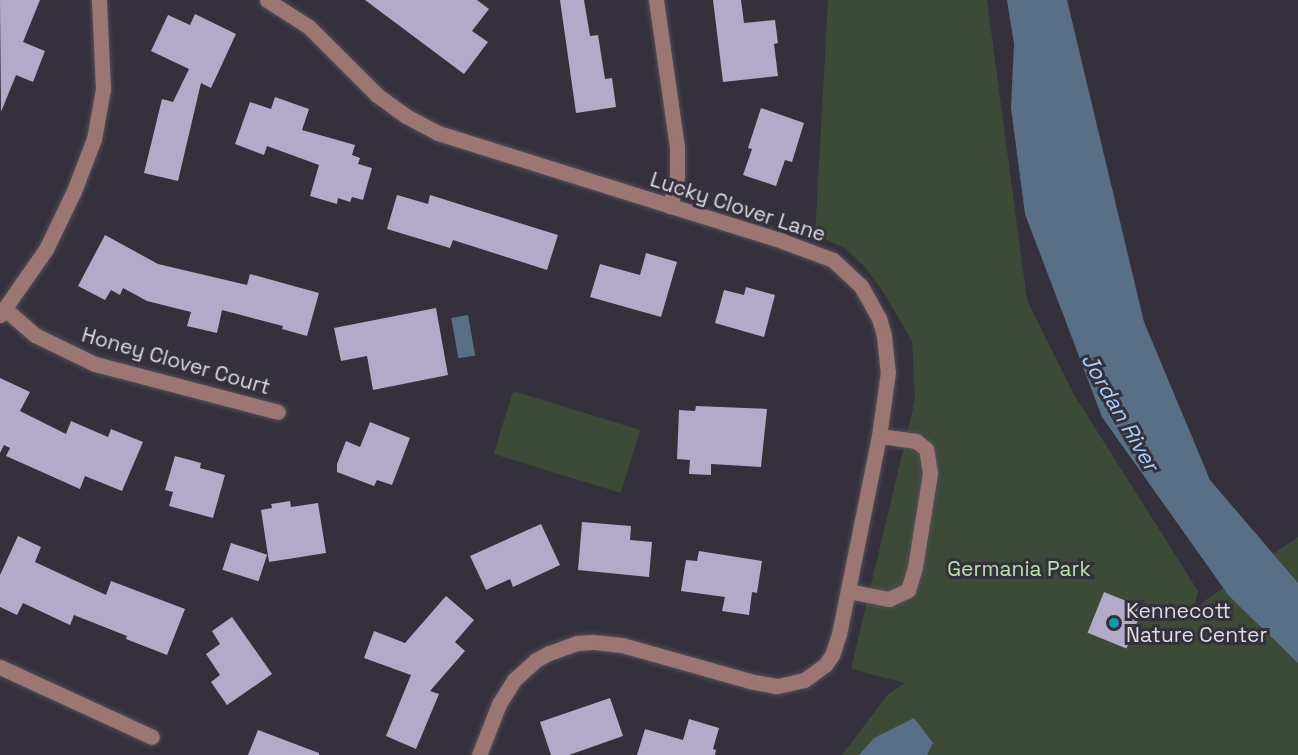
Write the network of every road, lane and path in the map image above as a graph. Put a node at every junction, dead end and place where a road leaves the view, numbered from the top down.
1 (99, 0) edge
2 (267, 0) edge
3 (656, 0) edge
4 (670, 206) junction
5 (2, 312) edge
6 (278, 412) dead end
7 (879, 436) junction
8 (848, 591) junction
9 (0, 667) edge
10 (152, 737) dead end
11 (479, 755) edge

1 - 5 street
2 - 4 street, Lucky Clover Lane
3 - 4 street
4 - 7 street, Lucky Clover Lane
5 - 6 street, Honey Clover Court
7 - 8 street, Lucky Clover Lane
7 - 8 street
8 - 11 street, Lucky Clover Lane
9 - 10 street

